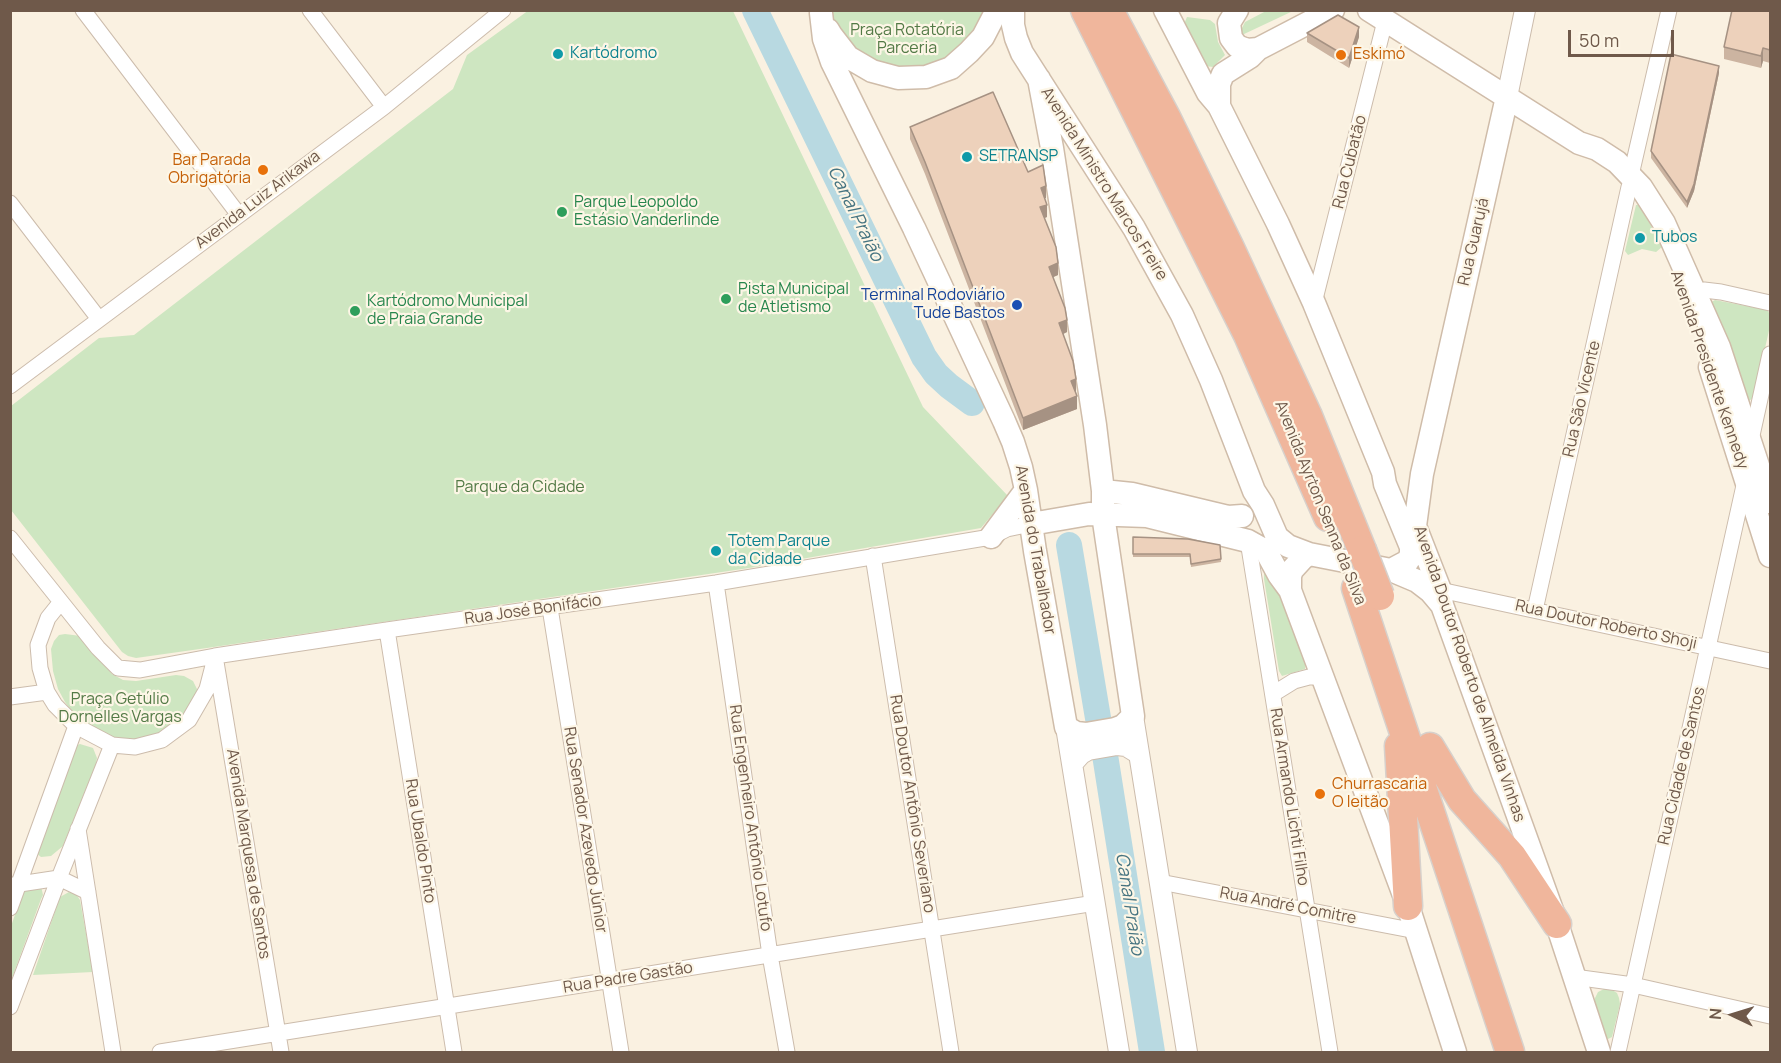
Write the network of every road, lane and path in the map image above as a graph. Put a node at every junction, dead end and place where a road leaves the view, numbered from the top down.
1 (83, 10) edge
2 (309, 10) edge
3 (503, 10) edge
4 (1014, 10) edge
5 (1085, 10) edge
6 (1108, 10) edge
7 (1165, 10) edge
8 (1237, 10) edge
9 (1333, 10) edge
10 (1525, 10) edge
11 (1669, 10) edge
12 (821, 12) edge
13 (995, 15) edge
14 (1378, 16) edge
15 (1258, 49) junction
16 (1039, 79) junction
17 (1507, 97) junction
18 (1219, 106) junction
19 (384, 107) junction
20 (1630, 181) junction
21 (10, 203) edge
22 (239, 215) junction
23 (1690, 293) junction
24 (1314, 303) junction
25 (1770, 303) edge
26 (99, 319) junction
27 (1770, 354) edge
28 (10, 386) edge
29 (1751, 440) junction
30 (1383, 472) junction
31 (1422, 474) junction
32 (1746, 479) junction
33 (1026, 490) junction
34 (1103, 491) junction
35 (1254, 491) junction
36 (1770, 502) edge
37 (1103, 514) junction
38 (1242, 516) junction
39 (1031, 524) junction
40 (991, 537) junction
41 (10, 538) edge
42 (1239, 539) junction
43 (1352, 549) junction
44 (1035, 551) junction
45 (1309, 554) junction
46 (873, 556) junction
47 (1770, 556) edge
48 (716, 583) junction
49 (1376, 585) junction
50 (1290, 590) junction
51 (1441, 597) junction
52 (60, 603) junction
53 (550, 608) junction
54 (1535, 610) junction
55 (387, 630) junction
56 (1708, 647) junction
57 (215, 656) junction
58 (1770, 661) edge
59 (1386, 676) junction
60 (1322, 677) junction
61 (214, 688) junction
62 (47, 692) junction
63 (1273, 694) junction
64 (10, 697) edge
65 (76, 726) junction
66 (1122, 730) junction
67 (1080, 737) junction
68 (112, 745) junction
69 (1430, 747) junction
70 (1139, 754) junction
71 (1072, 763) junction
72 (78, 829) junction
73 (59, 878) junction
74 (1160, 882) junction
75 (15, 885) edge
76 (88, 892) junction
77 (1095, 903) junction
78 (10, 908) edge
79 (1307, 910) junction
80 (1412, 919) junction
81 (1557, 924) junction
82 (932, 929) junction
83 (770, 955) junction
84 (1574, 976) junction
85 (609, 981) junction
86 (1633, 985) junction
87 (10, 1007) edge
88 (446, 1007) junction
89 (1770, 1016) edge
90 (278, 1034) junction
91 (113, 1053) edge
92 (160, 1053) edge
93 (281, 1053) edge
94 (454, 1053) edge
95 (621, 1053) edge
96 (787, 1053) edge
97 (951, 1053) edge
98 (1119, 1053) edge
99 (1187, 1053) edge
100 (1330, 1053) edge
101 (1455, 1053) edge
102 (1510, 1053) edge
103 (1529, 1053) edge
104 (1599, 1053) edge
105 (1618, 1053) edge

1 - 22 street
2 - 19 street
3 - 19 street, Avenida Luiz Arikawa
4 - 16 main road, Avenida Ministro Marcos Freire
5 - 43 highway, Avenida Ayrton Senna da Silva
6 - 43 highway, Avenida Ayrton Senna da Silva
7 - 18 main road
8 - 15 main road
9 - 15 main road
10 - 17 street, Rua Guarujá
11 - 20 street, Rua São Vicente
12 - 13 main road
12 - 33 main road, Avenida do Trabalhador
14 - 17 main road, Avenida Presidente Kennedy
14 - 24 street, Rua Cubatão
15 - 18 main road
16 - 34 main road
16 - 35 main road, Avenida Ministro Marcos Freire
17 - 20 main road, Avenida Presidente Kennedy
17 - 31 main road, Rua Guarujá
18 - 24 main road
19 - 22 street, Avenida Luiz Arikawa
20 - 23 main road, Avenida Presidente Kennedy
20 - 54 street, Rua São Vicente
21 - 26 street
22 - 26 street, Avenida Luiz Arikawa
23 - 25 street
23 - 29 main road, Avenida Presidente Kennedy
23 - 32 main road, Avenida Presidente Kennedy
24 - 30 main road
26 - 28 street, Avenida Luiz Arikawa
27 - 29 street
29 - 36 main road, Avenida Presidente Kennedy
30 - 31 main road
30 - 49 main road
31 - 51 main road, Avenida Doutor Roberto de Almeida Vinhas
32 - 47 main road, Avenida Presidente Kennedy
32 - 56 street, Rua Cidade de Santos
33 - 39 main road, Avenida do Trabalhador
33 - 40 main road
34 - 37 main road
34 - 38 main road
35 - 38 main road
35 - 45 main road, Avenida Ministro Marcos Freire
37 - 39 main road
37 - 42 main road
37 - 66 main road
38 - 42 main road
39 - 40 street, Rua José Bonifácio
39 - 44 main road, Avenida do Trabalhador
40 - 44 main road
40 - 46 street, Rua José Bonifácio
41 - 52 street, Rua José Bonifácio
42 - 50 main road
42 - 63 street, Rua Armando Lichti Filho
43 - 49 highway, Avenida Ayrton Senna da Silva
44 - 67 main road, Avenida do Trabalhador
45 - 49 main road, Avenida Ministro Marcos Freire
45 - 50 main road
46 - 48 street, Rua José Bonifácio
46 - 82 street, Rua Doutor Antônio Severiano
48 - 53 street, Rua José Bonifácio
48 - 83 street, Rua Engenheiro Antônio Lotufo
49 - 51 main road, Avenida Ministro Marcos Freire
49 - 59 highway, Avenida Ayrton Senna da Silva
49 - 69 highway, Avenida Ayrton Senna da Silva
50 - 60 main road
51 - 54 street, Rua Doutor Roberto Shoji
51 - 81 main road, Avenida Doutor Roberto de Almeida Vinhas
52 - 57 street, Rua José Bonifácio
52 - 62 street
53 - 55 street, Rua José Bonifácio
53 - 85 street, Rua Senador Azevedo Júnior
54 - 56 street, Rua Doutor Roberto Shoji
55 - 57 street, Rua José Bonifácio
55 - 88 street, Rua Ubaldo Pinto
56 - 58 street, Rua Doutor Roberto Shoji
56 - 86 street, Rua Cidade de Santos
57 - 61 street, Avenida Marquesa de Santos
59 - 80 highway
59 - 102 highway, Avenida Ayrton Senna da Silva
60 - 63 street
60 - 80 main road
61 - 68 street
61 - 90 street, Avenida Marquesa de Santos
62 - 64 street
62 - 65 street
63 - 79 street, Rua Armando Lichti Filho
65 - 68 street
65 - 75 street
66 - 67 main road
66 - 70 street
66 - 70 street
67 - 71 street, Avenida do Trabalhador
67 - 71 street
68 - 72 street
69 - 81 highway
69 - 103 highway, Avenida Ayrton Senna da Silva
70 - 74 street
71 - 77 street, Avenida do Trabalhador
72 - 73 street
72 - 76 street
73 - 75 street
73 - 76 street
73 - 87 street
74 - 79 street, Rua André Comitre
74 - 99 street
75 - 78 street
76 - 91 street
77 - 82 street, Rua Padre Gastão
77 - 98 street, Avenida do Trabalhador
79 - 80 street, Rua André Comitre
79 - 100 street, Rua Armando Lichti Filho
80 - 101 main road
81 - 84 main road, Avenida Doutor Roberto de Almeida Vinhas
82 - 83 street, Rua Padre Gastão
82 - 97 street, Rua Doutor Antônio Severiano
83 - 85 street, Rua Padre Gastão
83 - 96 street, Rua Engenheiro Antônio Lotufo
84 - 86 street
84 - 104 main road, Avenida Doutor Roberto de Almeida Vinhas
85 - 88 street, Rua Padre Gastão
85 - 95 street, Rua Senador Azevedo Júnior
86 - 89 street
86 - 105 street, Rua Cidade de Santos
88 - 90 street, Rua Padre Gastão
88 - 94 street, Rua Ubaldo Pinto
90 - 92 street, Rua Padre Gastão
90 - 93 street, Avenida Marquesa de Santos

